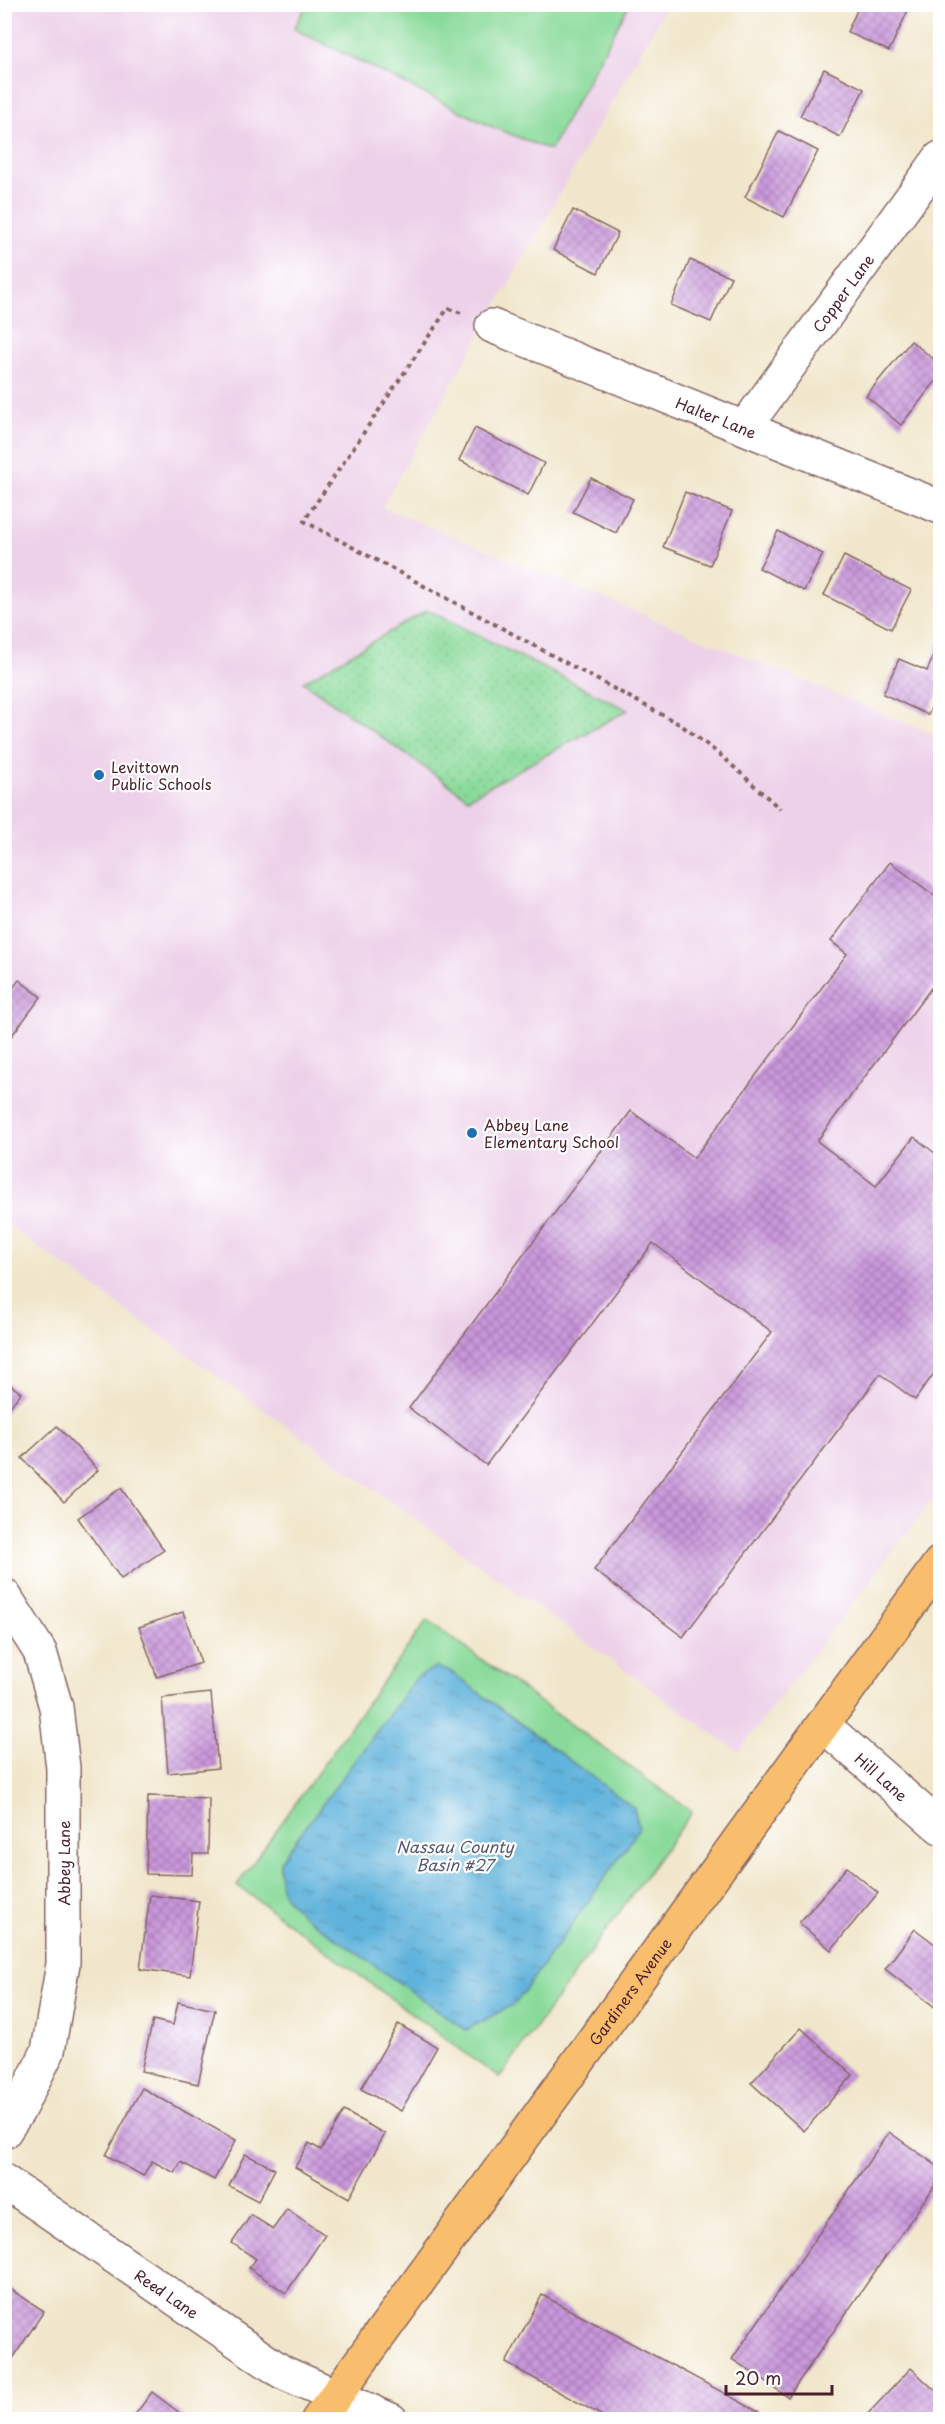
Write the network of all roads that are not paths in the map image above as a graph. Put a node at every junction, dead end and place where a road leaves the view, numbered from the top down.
1 (940, 158) edge
2 (492, 326) road end
3 (746, 427) junction
4 (940, 507) edge
5 (940, 1563) edge
6 (4, 1595) edge
7 (823, 1725) junction
8 (940, 1827) edge
9 (4, 2132) edge
10 (4, 2181) edge
11 (327, 2407) edge
12 (391, 2420) edge

1 - 3 street, Copper Lane
2 - 3 street, Halter Lane
3 - 4 street, Halter Lane
5 - 7 main road, Gardiners Avenue
6 - 9 street, Abbey Lane
7 - 8 street, Hill Lane
7 - 11 main road, Gardiners Avenue
10 - 11 street, Reed Lane
11 - 12 street, Reed Lane

